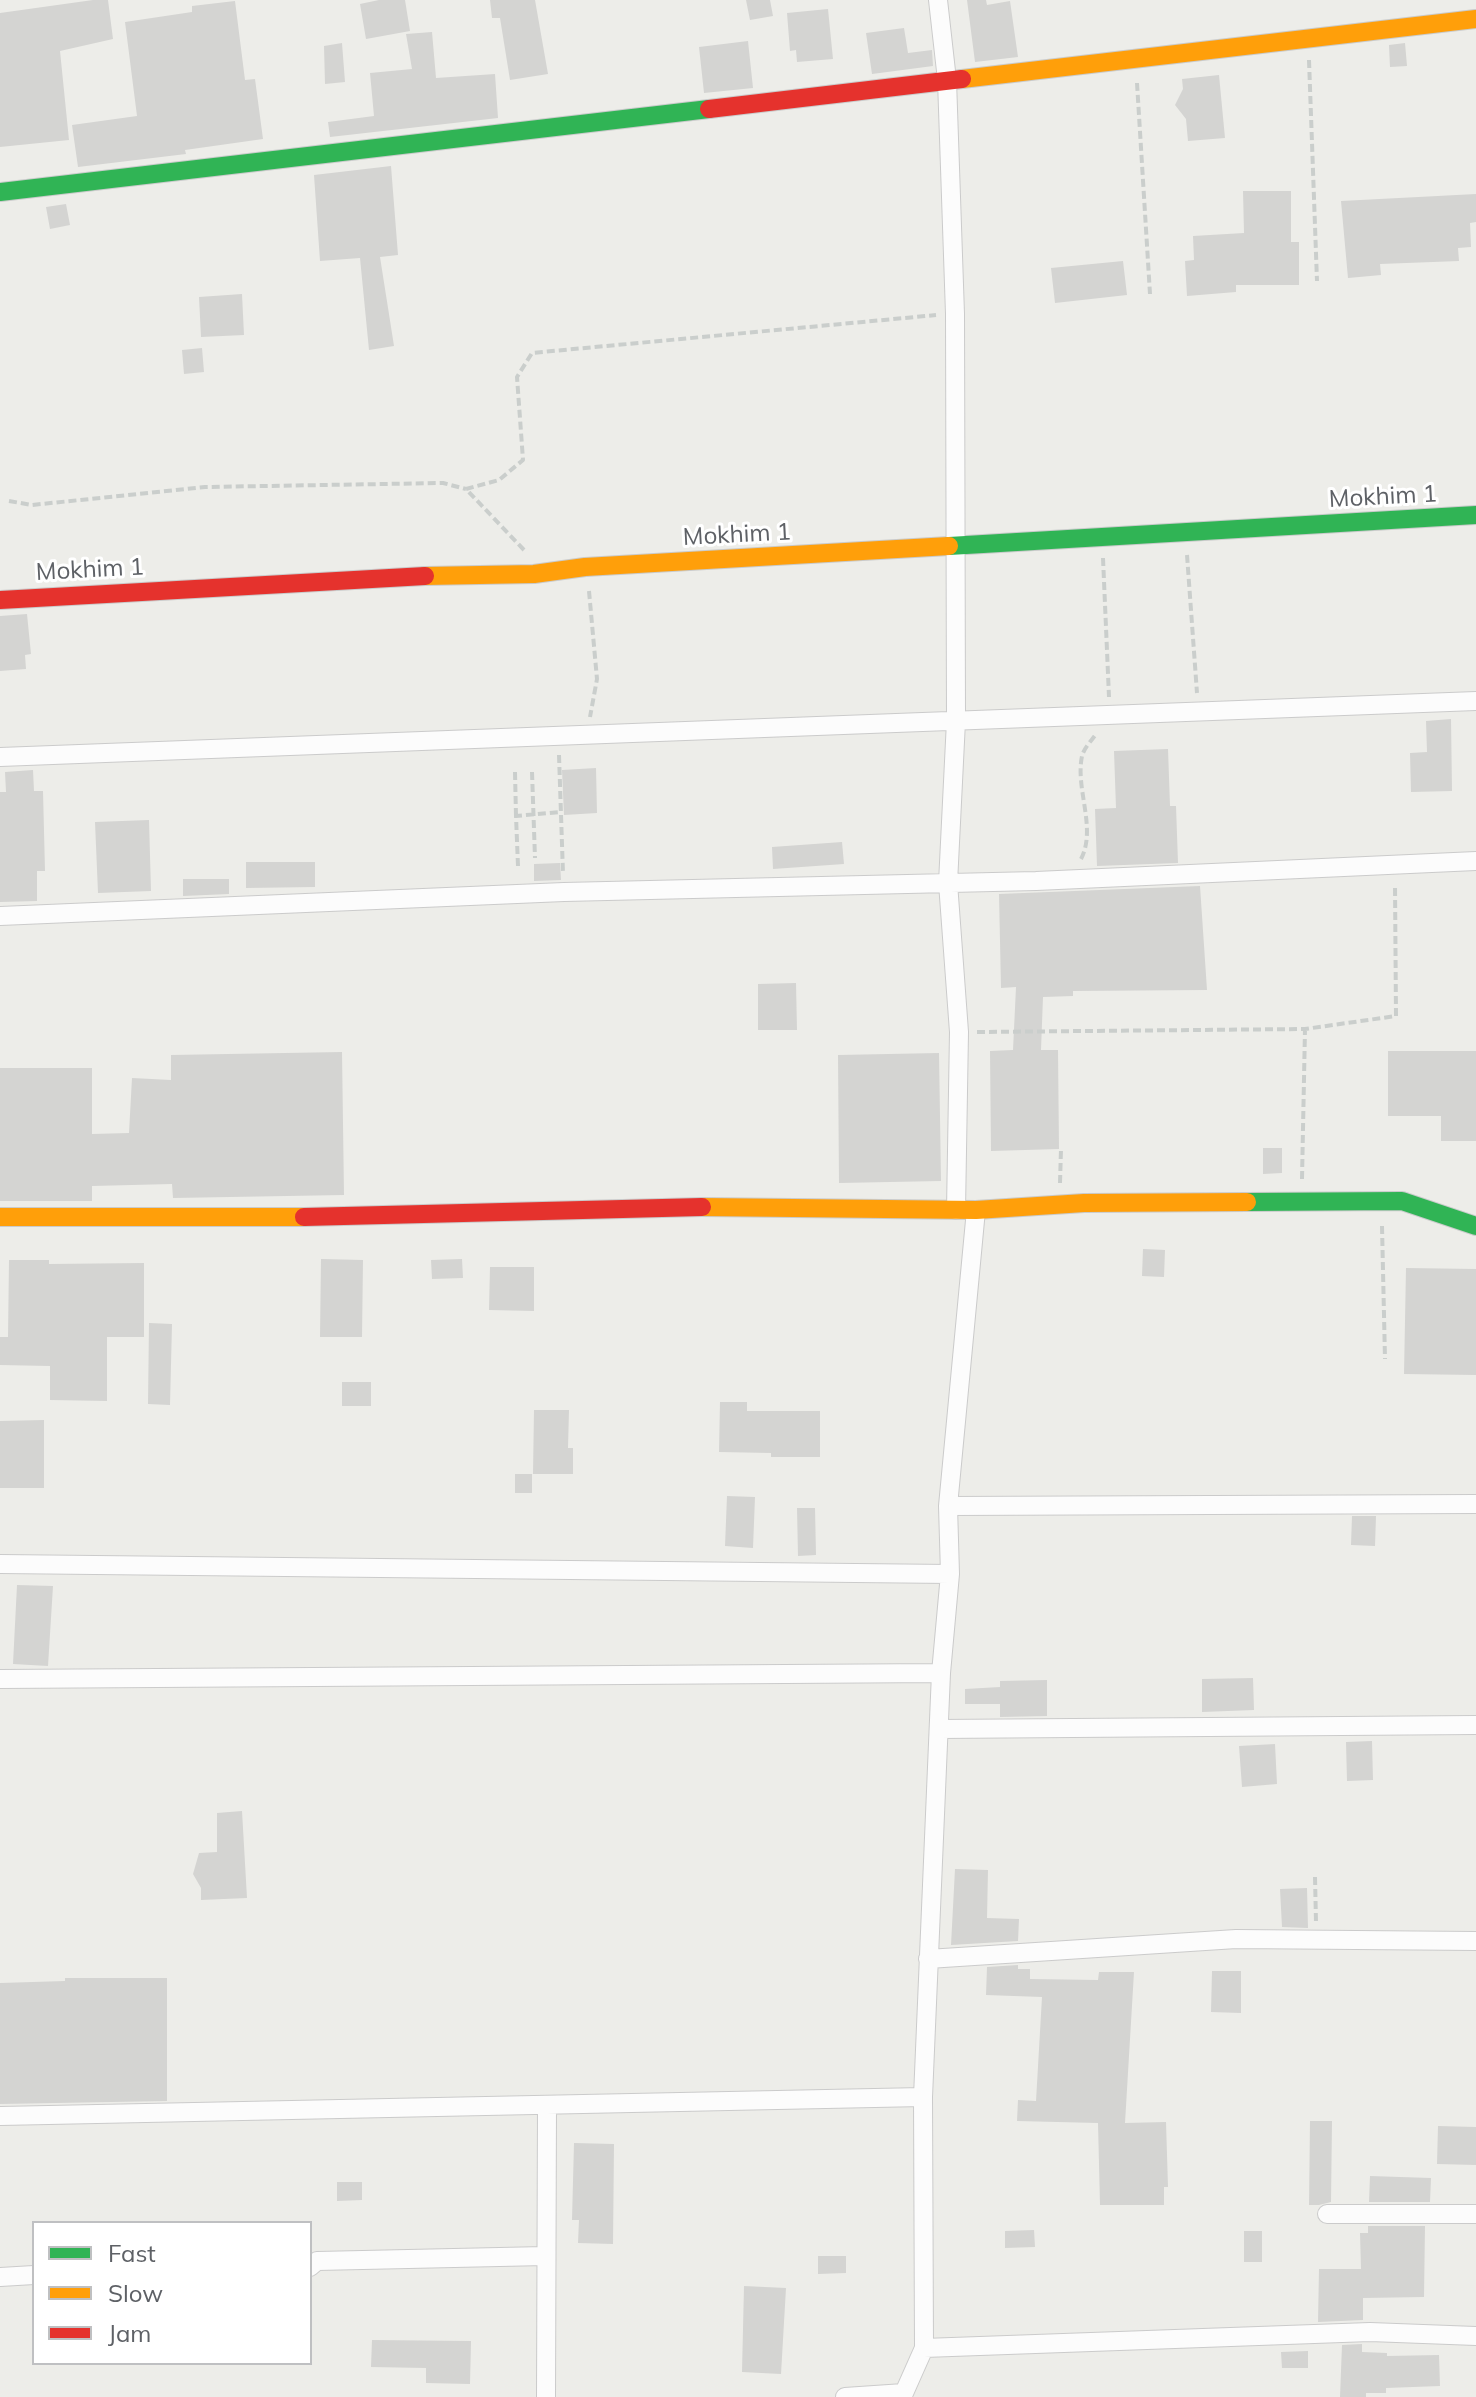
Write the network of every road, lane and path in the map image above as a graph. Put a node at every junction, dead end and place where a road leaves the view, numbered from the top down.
1 (938, 0) edge
2 (1476, 19) edge
3 (1308, 38) junction
4 (1136, 57) junction
5 (947, 80) junction
6 (0, 192) edge
7 (1317, 281) dead end
8 (1150, 294) dead end
9 (955, 314) junction
10 (466, 489) junction
11 (9, 501) dead end
12 (1476, 515) edge
13 (1186, 533) junction
14 (1102, 537) junction
15 (956, 546) junction
16 (585, 567) junction
17 (534, 574) junction
18 (0, 600) edge
19 (1476, 701) edge
20 (1198, 712) junction
21 (1109, 715) junction
22 (956, 721) junction
23 (559, 735) junction
24 (587, 735) junction
25 (0, 757) edge
26 (515, 772) dead end
27 (532, 772) dead end
28 (560, 812) junction
29 (536, 814) junction
30 (516, 816) junction
31 (535, 858) dead end
32 (1476, 861) edge
33 (518, 866) dead end
34 (1395, 867) junction
35 (1071, 879) junction
36 (948, 883) junction
37 (564, 892) junction
38 (0, 916) edge
39 (1305, 1029) junction
40 (959, 1032) junction
41 (1061, 1149) dead end
42 (1381, 1201) junction
43 (1301, 1202) junction
44 (1058, 1205) junction
45 (956, 1210) junction
46 (976, 1210) junction
47 (0, 1217) edge
48 (1476, 1226) edge
49 (1385, 1359) dead end
50 (1476, 1504) edge
51 (948, 1506) junction
52 (0, 1564) edge
53 (950, 1574) junction
54 (941, 1673) junction
55 (0, 1679) edge
56 (1476, 1725) edge
57 (939, 1729) junction
58 (1315, 1877) dead end
59 (1317, 1940) junction
60 (1476, 1941) edge
61 (928, 1959) junction
62 (923, 2097) junction
63 (547, 2107) junction
64 (0, 2116) edge
65 (1327, 2214) dead end
66 (1476, 2214) edge
67 (545, 2256) junction
68 (312, 2265) edge
69 (32, 2275) edge
70 (0, 2277) edge
71 (1476, 2336) edge
72 (924, 2348) junction
73 (904, 2395) edge
74 (546, 2397) edge
75 (845, 2397) edge

1 - 5 street
2 - 3 street
3 - 4 street
3 - 7 path
4 - 5 street
4 - 8 path
5 - 6 street
5 - 9 street
9 - 10 path
9 - 15 street
10 - 11 path
10 - 17 path
12 - 13 street, Mokhim 1
13 - 14 street, Mokhim 1
13 - 20 path
14 - 15 street, Mokhim 1
14 - 21 path
15 - 16 street, Mokhim 1
15 - 22 street
16 - 17 street, Mokhim 1
16 - 24 path
17 - 18 street, Mokhim 1
19 - 20 street
20 - 21 street
21 - 22 street
21 - 35 path
22 - 24 street
22 - 36 street
23 - 24 street
23 - 25 street
23 - 28 path
26 - 30 path
27 - 29 path
28 - 29 path
28 - 37 path
29 - 30 path
29 - 31 path
30 - 33 path
32 - 34 street
34 - 35 street
34 - 39 path
35 - 36 street
36 - 37 street
36 - 40 street
37 - 38 street
39 - 40 path
39 - 43 path
40 - 45 street
41 - 44 path
42 - 43 street
42 - 48 street
42 - 49 path
43 - 44 street
44 - 46 street
45 - 46 street
45 - 47 street
46 - 51 street
50 - 51 street
51 - 53 street
52 - 53 street
53 - 54 street
54 - 55 street
54 - 57 street
56 - 57 street
57 - 61 street
58 - 59 path
59 - 60 street
59 - 61 street
61 - 62 street
62 - 63 street
62 - 72 street
63 - 64 street
63 - 67 street
65 - 66 street
67 - 68 street
67 - 74 street
69 - 70 street
71 - 72 street
72 - 73 street
73 - 75 street

